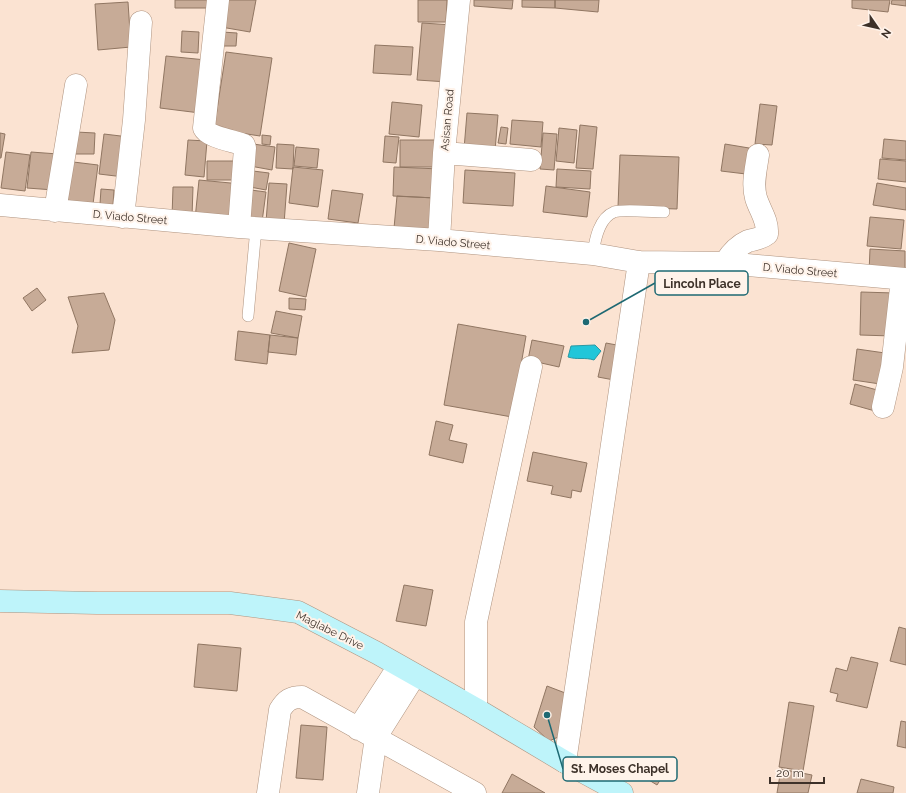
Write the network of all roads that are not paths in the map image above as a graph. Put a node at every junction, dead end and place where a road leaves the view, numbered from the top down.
1 (218, 0) edge
2 (459, 0) edge
3 (141, 22) dead end
4 (76, 85) dead end
5 (444, 153) junction
6 (758, 155) dead end
7 (531, 160) dead end
8 (0, 205) edge
9 (55, 211) junction
10 (664, 212) dead end
11 (123, 217) junction
12 (248, 228) junction
13 (439, 240) junction
14 (593, 254) junction
15 (639, 262) junction
16 (725, 263) junction
17 (904, 279) edge
18 (248, 316) dead end
19 (531, 367) dead end
20 (884, 407) dead end
21 (0, 601) edge
22 (407, 670) junction
23 (476, 709) junction
24 (367, 733) junction
25 (565, 762) junction
26 (268, 793) edge
27 (368, 793) edge
28 (475, 793) edge
29 (622, 793) edge

1 - 12 street
2 - 5 street, Asisan Road
3 - 11 street
4 - 9 street
5 - 7 street
5 - 13 street, Asisan Road
6 - 16 street
8 - 9 street, D. Viado Street
9 - 11 street, D. Viado Street
10 - 14 lane
11 - 12 street, D. Viado Street
12 - 13 street, D. Viado Street
12 - 18 lane
13 - 14 street, D. Viado Street
14 - 15 street, D. Viado Street
15 - 16 street, D. Viado Street
15 - 25 street
16 - 17 street, D. Viado Street
17 - 20 street
19 - 23 street
21 - 22 main road, Maglabe Drive
22 - 23 main road, Maglabe Drive
22 - 24 street
23 - 25 main road, Maglabe Drive
24 - 26 street
24 - 27 street
24 - 28 street
25 - 29 main road, Maglabe Drive

